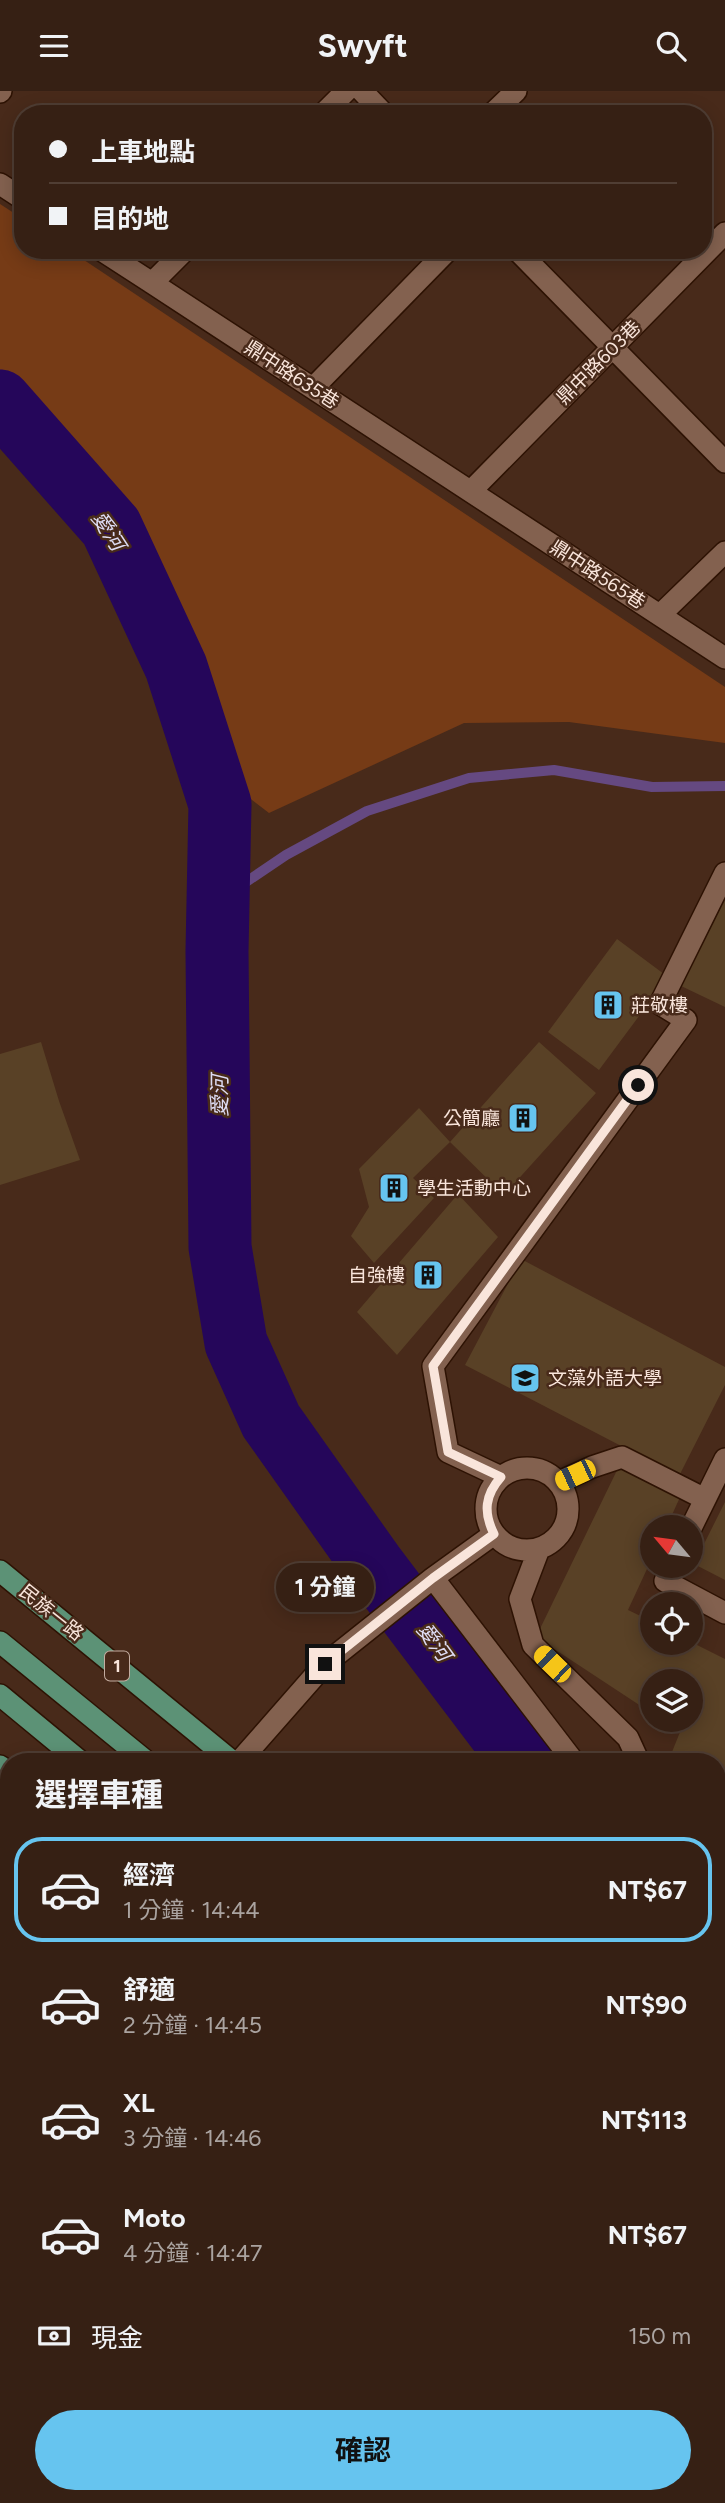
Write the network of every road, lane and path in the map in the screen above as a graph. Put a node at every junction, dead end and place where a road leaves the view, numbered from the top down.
1 (346, 91) edge
2 (362, 91) edge
3 (516, 91) edge
4 (332, 105) edge
5 (375, 105) edge
6 (501, 105) edge
7 (725, 233) edge
8 (712, 246) edge
9 (115, 259) edge
10 (176, 259) edge
11 (439, 259) edge
12 (526, 259) edge
13 (700, 259) edge
14 (152, 283) junction
15 (613, 348) junction
16 (313, 388) junction
17 (725, 462) edge
18 (471, 491) junction
19 (725, 552) edge
20 (660, 615) junction
21 (725, 658) edge
22 (725, 873) edge
23 (725, 1459) edge
24 (501, 1477) junction
25 (559, 1482) junction
26 (705, 1499) junction
27 (697, 1515) edge
28 (494, 1534) junction
29 (539, 1549) junction
30 (0, 1571) edge
31 (433, 1578) junction
32 (666, 1579) edge
33 (725, 1613) edge
34 (0, 1643) edge
35 (0, 1695) edge
36 (70, 1753) edge
37 (136, 1753) edge
38 (222, 1753) edge
39 (247, 1753) edge
40 (567, 1753) edge
41 (635, 1753) edge

1 - 4 lane
2 - 5 lane
3 - 6 lane
7 - 8 lane, 鼎中路603巷
9 - 14 lane, 鼎中路635巷
10 - 14 lane
11 - 16 lane
12 - 15 lane
13 - 15 lane, 鼎中路603巷
14 - 16 lane, 鼎中路635巷
15 - 17 lane
15 - 18 lane, 鼎中路603巷
16 - 18 lane, 鼎中路635巷
18 - 20 lane, 鼎中路565巷
19 - 20 lane
20 - 21 lane, 鼎中路565巷
22 - 24 lane
23 - 26 lane
24 - 25 lane
24 - 28 lane
25 - 26 lane
25 - 29 lane
26 - 27 lane
28 - 29 lane
28 - 31 lane
29 - 41 lane
30 - 38 main road, 民族一路 / 1
31 - 39 lane
31 - 40 lane
32 - 33 lane
34 - 37 main road
35 - 36 main road

